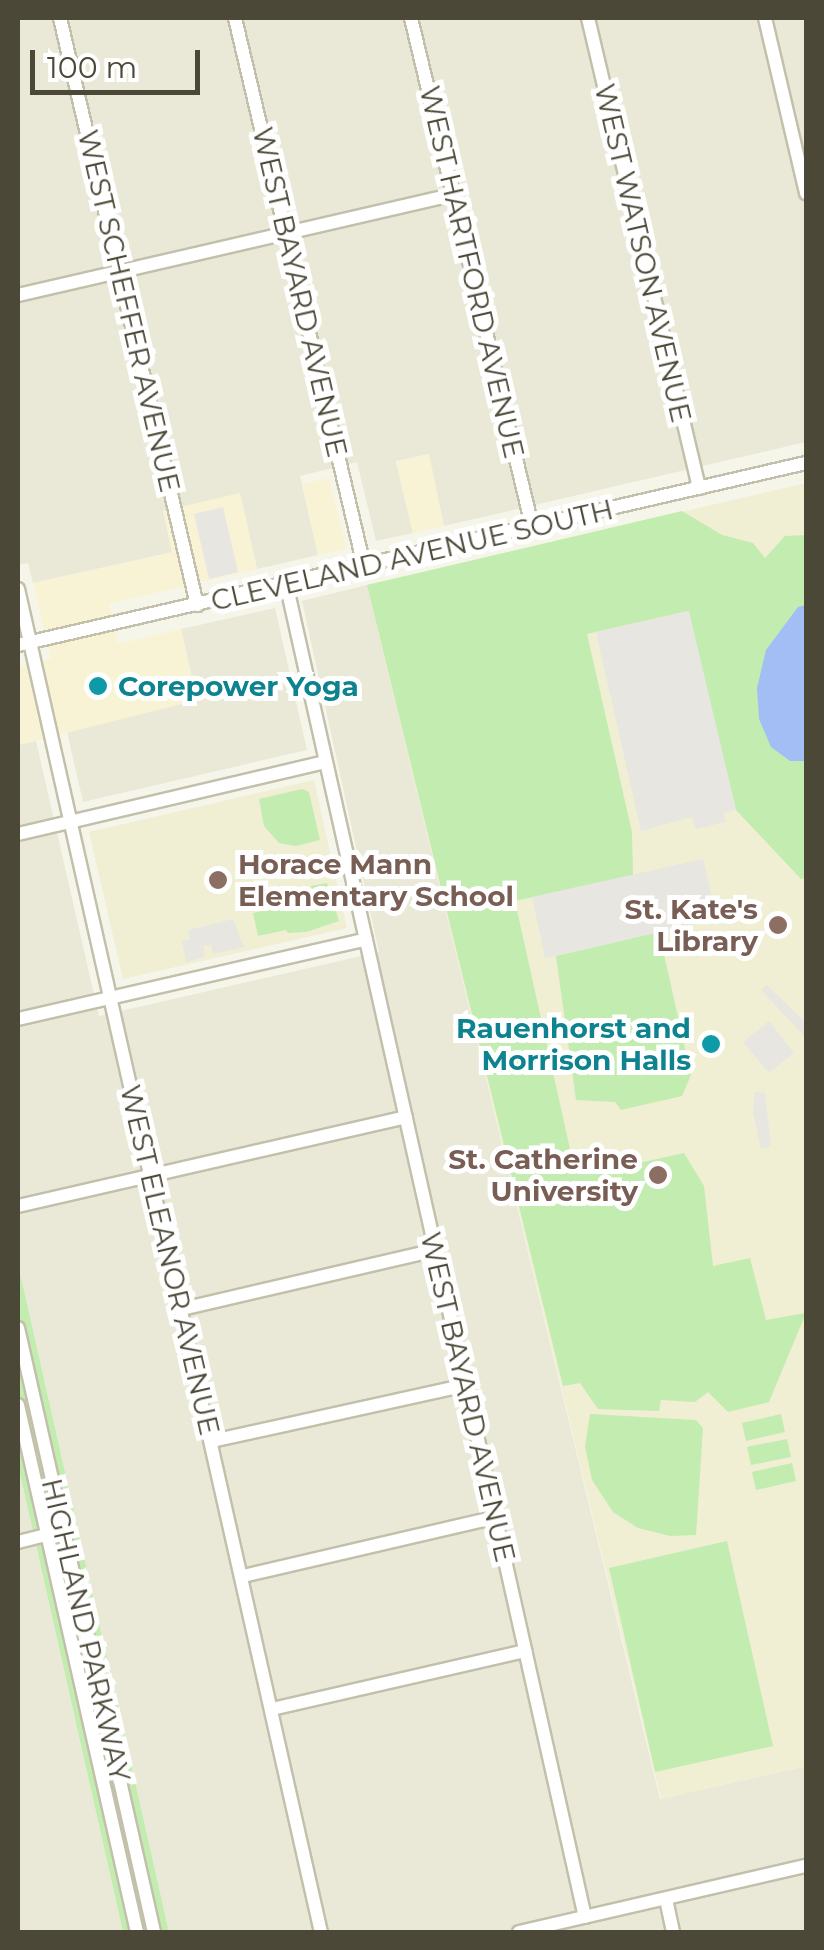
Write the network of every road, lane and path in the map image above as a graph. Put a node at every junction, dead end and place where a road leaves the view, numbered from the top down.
1 (60, 18) edge
2 (235, 18) edge
3 (411, 18) edge
4 (588, 18) edge
5 (764, 18) edge
6 (806, 112) edge
7 (788, 116) junction
8 (806, 193) edge
9 (452, 195) junction
10 (286, 233) junction
11 (119, 271) junction
12 (18, 294) edge
13 (806, 463) edge
14 (699, 488) junction
15 (532, 526) junction
16 (364, 566) junction
17 (286, 584) junction
18 (18, 589) edge
19 (198, 605) junction
20 (24, 644) edge
21 (326, 762) junction
22 (70, 822) junction
23 (18, 834) edge
24 (366, 939) junction
25 (110, 998) junction
26 (18, 1020) edge
27 (406, 1118) junction
28 (151, 1175) junction
29 (18, 1206) edge
30 (436, 1250) junction
31 (182, 1309) junction
32 (18, 1328) edge
33 (466, 1385) junction
34 (18, 1405) edge
35 (212, 1442) junction
36 (496, 1517) junction
37 (64, 1530) junction
38 (47, 1535) junction
39 (18, 1542) edge
40 (243, 1576) junction
41 (526, 1650) junction
42 (272, 1709) junction
43 (806, 1866) edge
44 (666, 1899) junction
45 (586, 1917) junction
46 (137, 1932) edge
47 (154, 1932) edge
48 (321, 1932) edge
49 (519, 1932) edge
50 (674, 1932) edge

1 - 11 street, WEST SCHEFFER AVENUE
2 - 10 street, WEST BAYARD AVENUE
3 - 9 street, WEST HARTFORD AVENUE
4 - 14 street, WEST WATSON AVENUE
5 - 7 street
6 - 7 street
7 - 8 street
9 - 10 street
9 - 15 street, WEST HARTFORD AVENUE
10 - 11 street
10 - 16 street, WEST BAYARD AVENUE
11 - 12 street
11 - 19 street, WEST SCHEFFER AVENUE
13 - 14 street, CLEVELAND AVENUE SOUTH
14 - 15 street, CLEVELAND AVENUE SOUTH
15 - 16 street, CLEVELAND AVENUE SOUTH
16 - 17 street, CLEVELAND AVENUE SOUTH
17 - 19 street, CLEVELAND AVENUE SOUTH
17 - 21 street, WEST BAYARD AVENUE
18 - 20 street, WEST ELEANOR AVENUE
19 - 20 street, CLEVELAND AVENUE SOUTH
20 - 22 street, WEST ELEANOR AVENUE
21 - 22 street
21 - 24 street, WEST BAYARD AVENUE
22 - 23 street
22 - 25 street, WEST ELEANOR AVENUE
24 - 25 street
24 - 27 street, WEST BAYARD AVENUE
25 - 26 street
25 - 28 street, WEST ELEANOR AVENUE
27 - 28 street
27 - 30 street, WEST BAYARD AVENUE
28 - 29 street
28 - 31 street, WEST ELEANOR AVENUE
30 - 31 street
30 - 33 street, WEST BAYARD AVENUE
31 - 35 street, WEST ELEANOR AVENUE
32 - 37 street, HIGHLAND PARKWAY
33 - 35 street
33 - 36 street, WEST BAYARD AVENUE
34 - 38 street, HIGHLAND PARKWAY
35 - 40 street, WEST ELEANOR AVENUE
36 - 40 street
36 - 41 street, WEST BAYARD AVENUE
37 - 38 street
37 - 47 street, HIGHLAND PARKWAY
38 - 39 street
38 - 46 street, HIGHLAND PARKWAY
40 - 42 street, WEST ELEANOR AVENUE
41 - 42 street
41 - 45 street, WEST BAYARD AVENUE
42 - 48 street, WEST ELEANOR AVENUE
43 - 44 street
44 - 45 street
44 - 50 street
45 - 49 street

